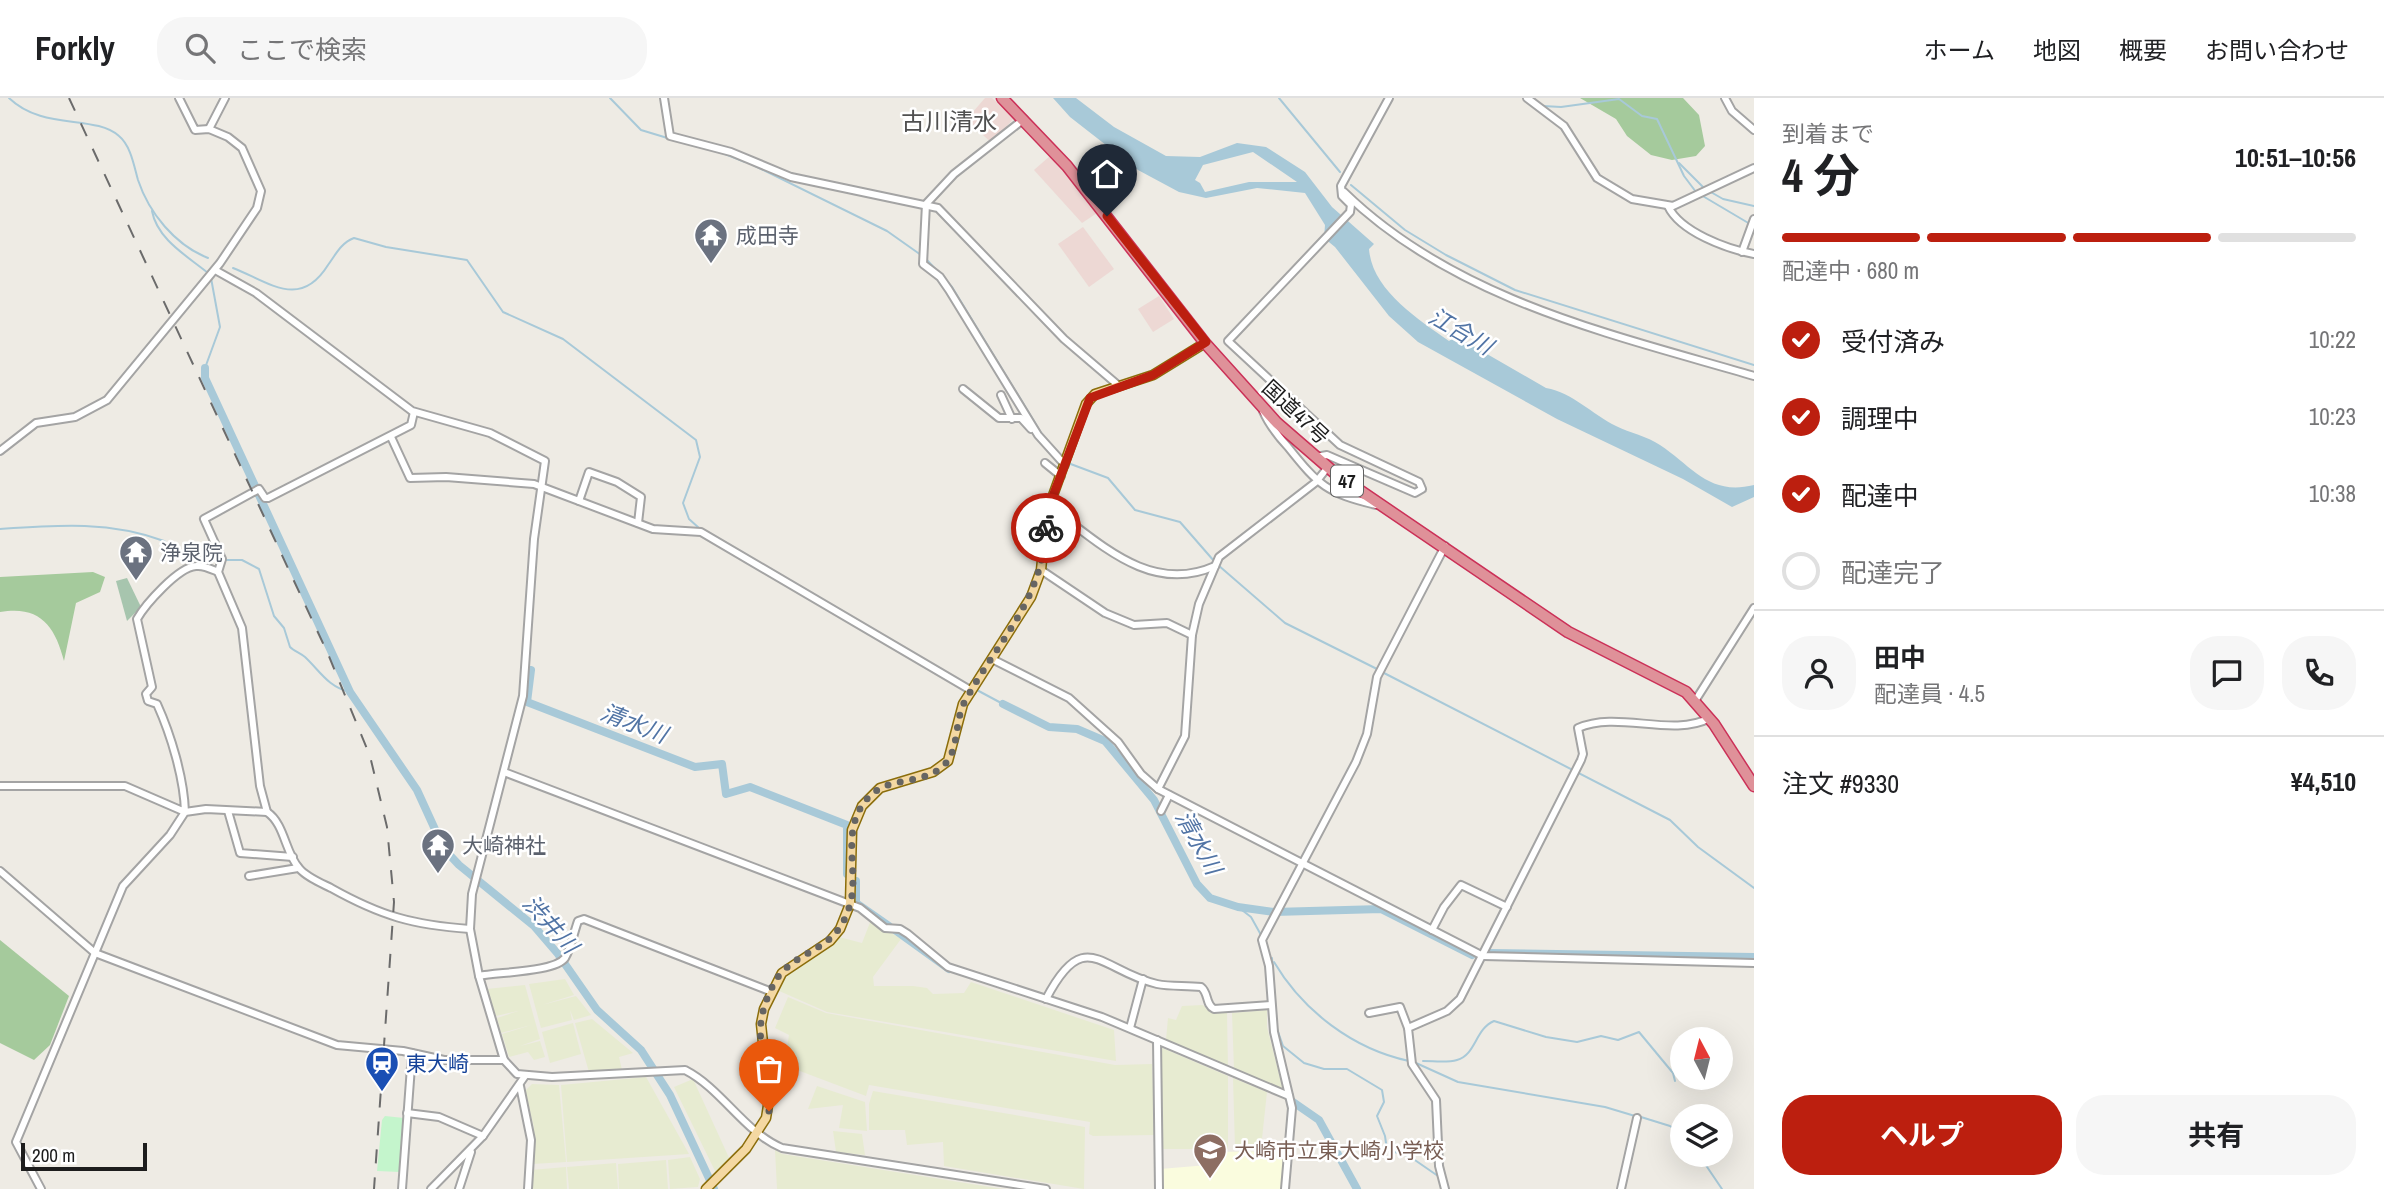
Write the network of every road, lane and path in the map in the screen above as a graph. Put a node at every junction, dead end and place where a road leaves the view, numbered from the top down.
1 (179, 98) edge
2 (225, 98) edge
3 (664, 98) edge
4 (1002, 98) edge
5 (1389, 98) edge
6 (1527, 98) edge
7 (1725, 98) edge
8 (1024, 119) junction
9 (209, 129) junction
10 (1754, 130) edge
11 (1754, 168) edge
12 (1340, 188) junction
13 (926, 204) junction
14 (1668, 206) junction
15 (1752, 223) edge
16 (1742, 252) junction
17 (1754, 254) edge
18 (211, 274) junction
19 (1206, 342) junction
20 (1754, 376) edge
21 (1119, 386) junction
22 (963, 389) dead end
23 (1001, 395) dead end
24 (1262, 408) junction
25 (414, 412) junction
26 (1012, 419) junction
27 (1027, 435) dead end
28 (1038, 435) junction
29 (391, 437) junction
30 (0, 451) edge
31 (1315, 457) junction
32 (1045, 463) dead end
33 (1066, 463) junction
34 (1328, 467) junction
35 (1061, 475) junction
36 (1316, 482) junction
37 (541, 488) junction
38 (579, 501) junction
39 (1049, 506) junction
40 (1385, 507) junction
41 (638, 523) junction
42 (1445, 546) junction
43 (1216, 564) junction
44 (1041, 570) junction
45 (218, 572) junction
46 (1754, 608) edge
47 (1192, 635) junction
48 (992, 659) junction
49 (973, 689) junction
50 (1695, 701) junction
51 (1710, 718) junction
52 (505, 772) junction
53 (0, 786) edge
54 (1754, 786) edge
55 (1158, 789) junction
56 (1169, 795) junction
57 (1161, 810) dead end
58 (228, 811) junction
59 (185, 812) junction
60 (267, 812) junction
61 (293, 857) junction
62 (1303, 865) junction
63 (298, 868) junction
64 (0, 871) edge
65 (249, 876) dead end
66 (850, 904) junction
67 (1507, 907) junction
68 (470, 929) junction
69 (1432, 930) junction
70 (95, 953) junction
71 (1483, 956) junction
72 (1754, 963) edge
73 (479, 976) junction
74 (1143, 979) junction
75 (772, 992) junction
76 (1046, 999) junction
77 (1271, 1005) junction
78 (1369, 1013) dead end
79 (1130, 1028) junction
80 (1408, 1028) junction
81 (1157, 1040) junction
82 (412, 1053) junction
83 (504, 1060) junction
84 (525, 1076) junction
85 (520, 1086) junction
86 (1289, 1096) junction
87 (407, 1113) junction
88 (1637, 1118) dead end
89 (759, 1132) junction
90 (483, 1136) junction
91 (471, 1150) junction
92 (710, 1186) edge
93 (41, 1189) edge
94 (402, 1189) edge
95 (430, 1189) edge
96 (459, 1189) edge
97 (528, 1189) edge
98 (1046, 1189) edge
99 (1159, 1189) edge
100 (1285, 1189) edge
101 (1445, 1189) edge
102 (1620, 1189) edge

1 - 9 street
2 - 9 street
3 - 13 street
4 - 8 highway, 国道47号 / 47
5 - 12 street
6 - 14 street
7 - 10 street
8 - 13 street
8 - 19 highway, 国道47号 / 47
9 - 18 street
11 - 14 street
12 - 20 street
12 - 31 street
13 - 21 street
13 - 28 street
14 - 16 street
15 - 16 street
16 - 17 street
18 - 25 street
18 - 30 street
19 - 21 main road
19 - 24 highway, 国道47号 / 47
21 - 33 main road
22 - 26 street
23 - 26 street
24 - 31 highway, 国道47号 / 47
24 - 36 street
25 - 29 street
25 - 37 street
26 - 28 street
27 - 28 street
28 - 33 street
29 - 37 street
29 - 45 street
31 - 34 highway, 国道47号 / 47
32 - 35 street
33 - 35 main road
34 - 36 street
34 - 40 highway, 国道47号 / 47
35 - 39 main road
36 - 40 street
36 - 43 street
37 - 38 street
37 - 52 street
38 - 41 street
38 - 41 street
39 - 43 street
39 - 44 main road
40 - 42 highway, 国道47号 / 47
41 - 49 street
42 - 50 highway, 国道47号 / 47
42 - 62 street
43 - 47 street
44 - 47 street
44 - 48 main road
45 - 59 street
45 - 60 street
46 - 50 street
47 - 55 street
48 - 49 main road
48 - 55 street
49 - 66 main road
50 - 51 highway, 国道47号 / 47
51 - 54 highway, 国道47号 / 47
51 - 67 street
52 - 66 street
52 - 68 street
53 - 59 street
55 - 56 street
56 - 57 street
56 - 62 street
58 - 59 street
58 - 60 street
58 - 61 street
59 - 70 street
60 - 61 street
61 - 63 street
62 - 69 street
62 - 77 street
63 - 65 street
63 - 68 street
64 - 70 street
66 - 75 main road
66 - 76 street
67 - 69 street
67 - 71 street
68 - 73 street
69 - 71 street
70 - 82 street
70 - 93 street
71 - 72 street
71 - 80 street
73 - 75 street
73 - 83 street
74 - 76 street
74 - 77 street
74 - 79 street
75 - 89 main road
76 - 79 street
77 - 86 street
78 - 80 street
79 - 81 street
80 - 101 street
81 - 86 street
81 - 99 street
82 - 83 street
82 - 87 street
83 - 84 street
84 - 85 street
84 - 89 street
85 - 90 street
85 - 97 street
86 - 100 street
87 - 90 street
87 - 94 street
88 - 102 street
89 - 92 main road
89 - 98 street
90 - 91 street
91 - 95 street
91 - 96 street

